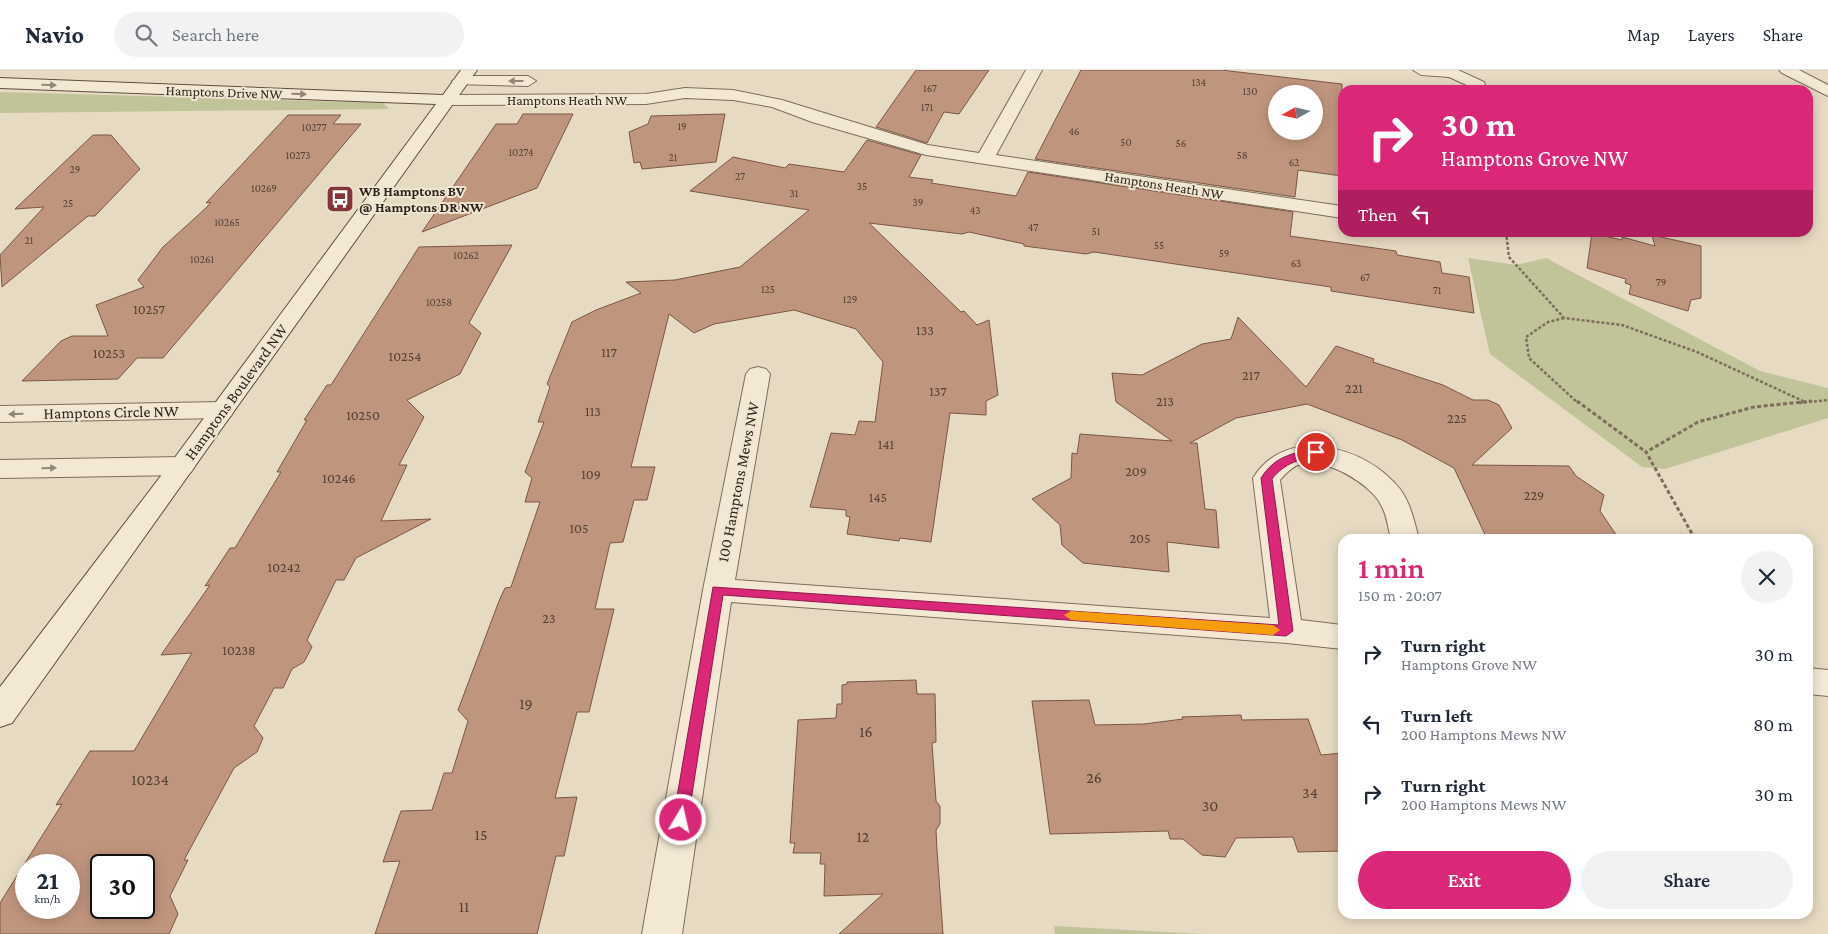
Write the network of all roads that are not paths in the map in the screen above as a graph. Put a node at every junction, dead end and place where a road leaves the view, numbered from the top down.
1 (1034, 70) edge
2 (1421, 70) edge
3 (1787, 70) edge
4 (540, 81) dead end
5 (653, 82) dead end
6 (455, 83) edge
7 (0, 84) edge
8 (1478, 85) edge
9 (1828, 91) edge
10 (685, 93) junction
11 (986, 158) junction
12 (1338, 211) edge
13 (758, 374) dead end
14 (222, 410) junction
15 (0, 414) edge
16 (182, 466) junction
17 (0, 469) edge
18 (1403, 534) edge
19 (718, 590) junction
20 (1286, 631) junction
21 (1338, 637) edge
22 (1813, 682) edge
23 (1828, 683) edge
24 (0, 713) edge
25 (662, 934) edge

1 - 11 street
2 - 8 street
3 - 9 street
4 -> 6 street, Hamptons Heath NW
5 - 10 street, Hamptons Heath NW
7 -> 6 street, Hamptons Drive NW
6 - 10 street, Hamptons Heath NW
6 - 14 street, Hamptons Boulevard NW
10 - 11 street, Hamptons Heath NW
11 - 12 street, Hamptons Heath NW
13 - 19 street, 100 Hamptons Mews NW
14 -> 15 street, Hamptons Circle NW
14 - 16 street, Hamptons Boulevard NW
17 -> 16 street
16 - 24 street, Hamptons Boulevard NW
18 - 20 street
19 - 20 street
19 - 25 street, 100 Hamptons Mews NW
20 - 21 street
22 - 23 street

